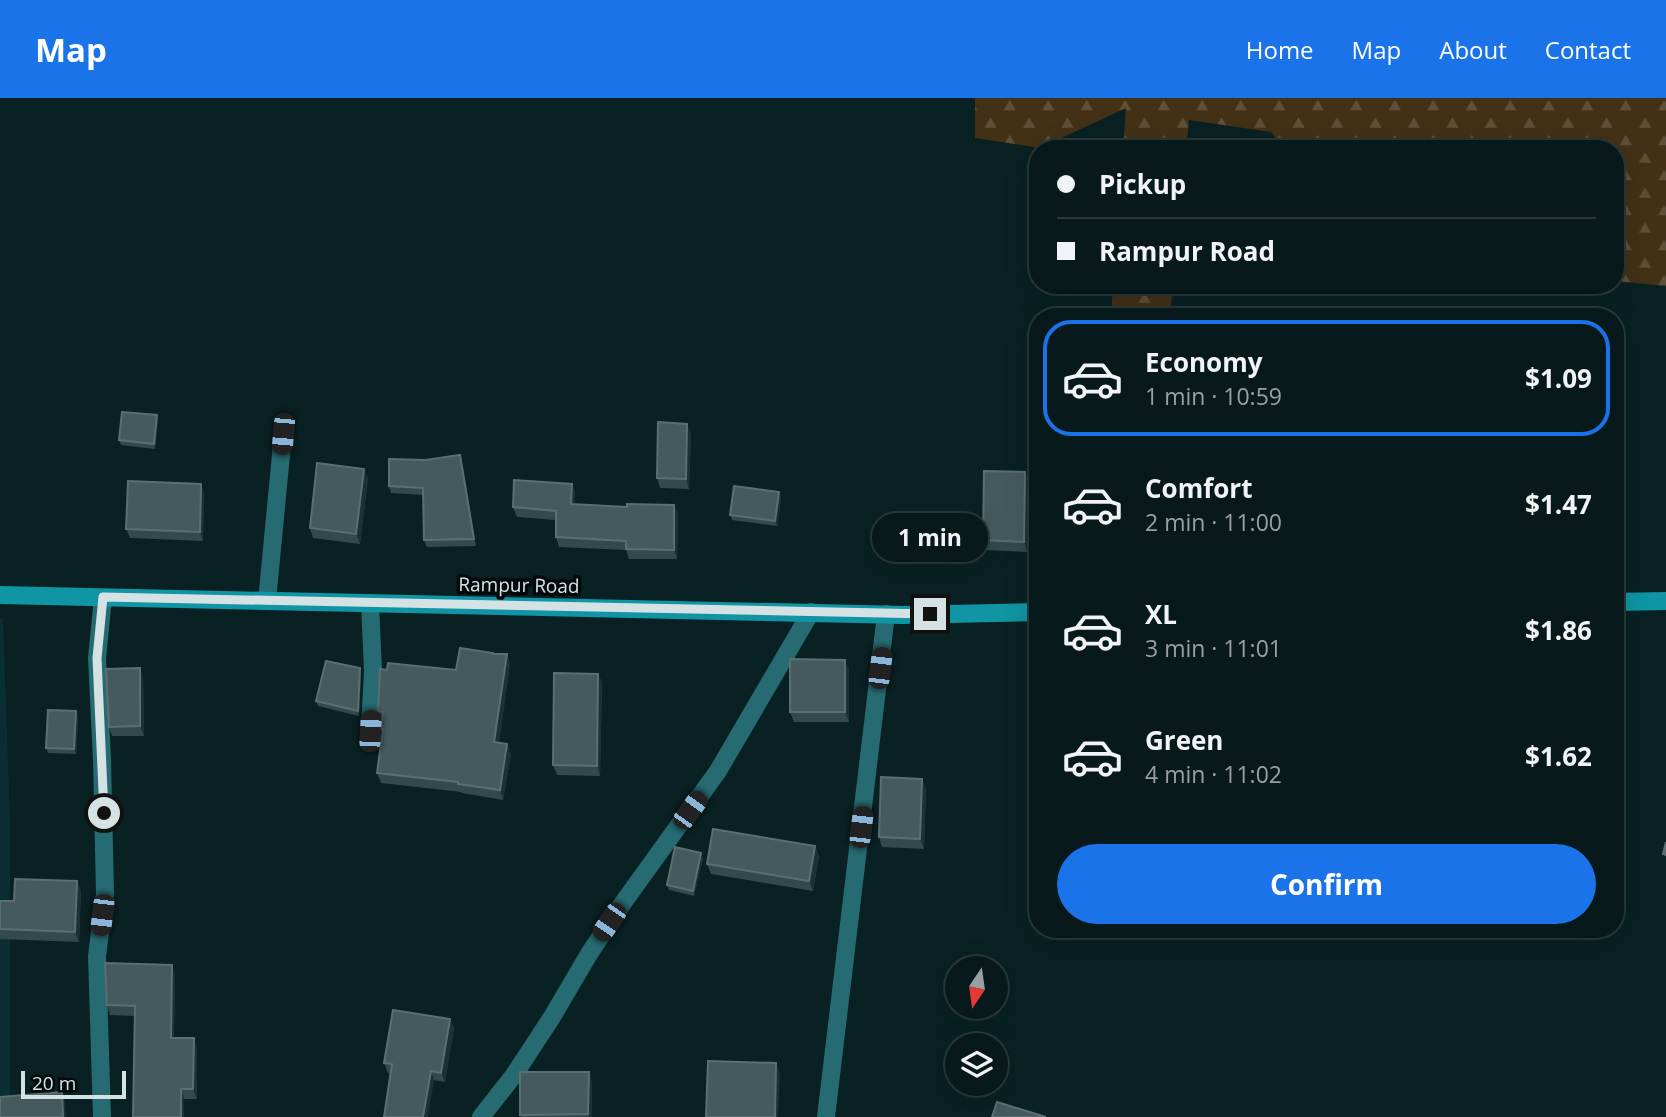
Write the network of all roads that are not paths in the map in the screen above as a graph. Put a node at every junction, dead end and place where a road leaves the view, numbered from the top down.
1 (283, 434) dead end
2 (0, 595) edge
3 (103, 597) junction
4 (267, 601) junction
5 (1666, 601) edge
6 (1624, 602) edge
7 (370, 603) junction
8 (811, 612) junction
9 (1029, 612) edge
10 (886, 614) junction
11 (370, 731) dead end
12 (102, 1117) edge
13 (481, 1117) edge
14 (826, 1117) edge

1 - 4 street
2 - 3 main road, Rampur Road
3 - 4 main road, Rampur Road
3 - 12 street
4 - 7 main road, Rampur Road
5 - 6 main road
7 - 8 main road, Rampur Road
7 - 11 street
8 - 10 main road, Rampur Road
8 - 13 street
9 - 10 main road, Rampur Road
10 - 14 street

